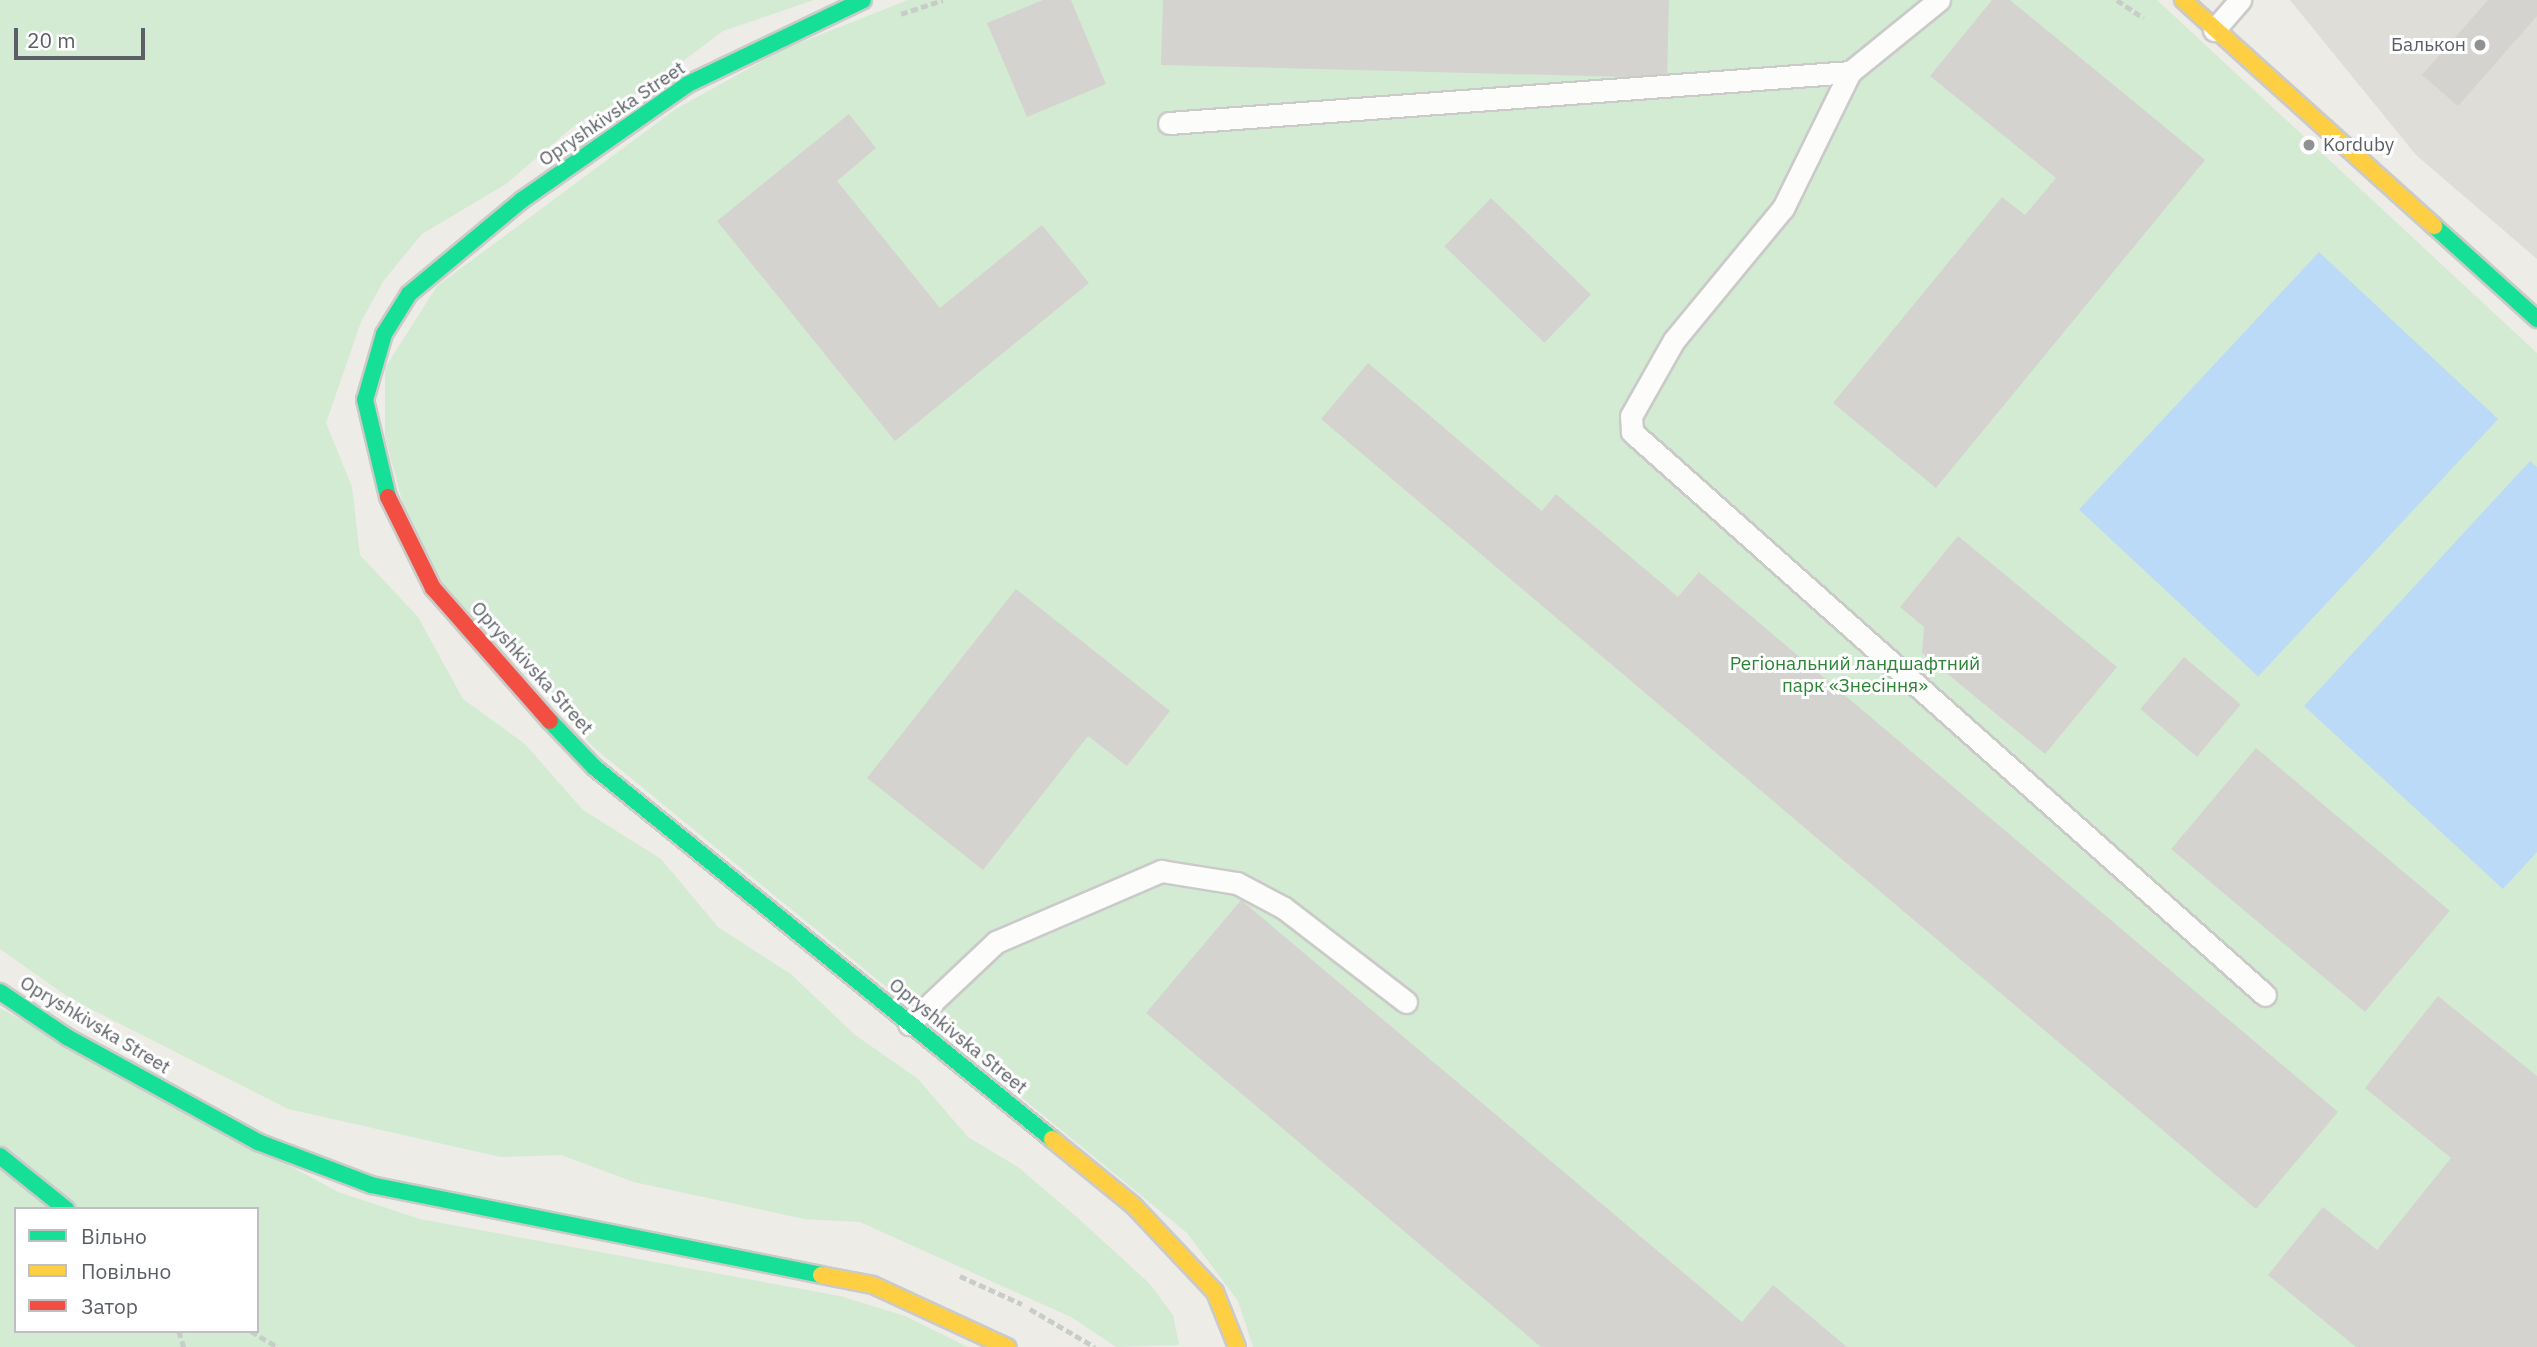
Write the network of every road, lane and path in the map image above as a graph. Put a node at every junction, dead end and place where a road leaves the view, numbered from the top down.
1 (863, 0) edge
2 (943, 0) edge
3 (1939, 0) edge
4 (2183, 0) edge
5 (2240, 0) edge
6 (891, 17) dead end
7 (2214, 30) junction
8 (1850, 72) junction
9 (1169, 123) dead end
10 (2537, 319) edge
11 (0, 992) edge
12 (2265, 995) dead end
13 (1406, 1002) dead end
14 (909, 1024) junction
15 (0, 1156) edge
16 (64, 1207) edge
17 (254, 1333) edge
18 (278, 1347) edge
19 (1007, 1347) edge
20 (1237, 1347) edge

1 - 14 main road, Opryshkivska Street
2 - 6 path
3 - 8 lane
4 - 7 main road
5 - 7 lane
7 - 10 main road
8 - 9 lane
8 - 12 lane
11 - 19 main road, Opryshkivska Street
13 - 14 lane
14 - 20 main road, Opryshkivska Street
15 - 16 main road
17 - 18 path

